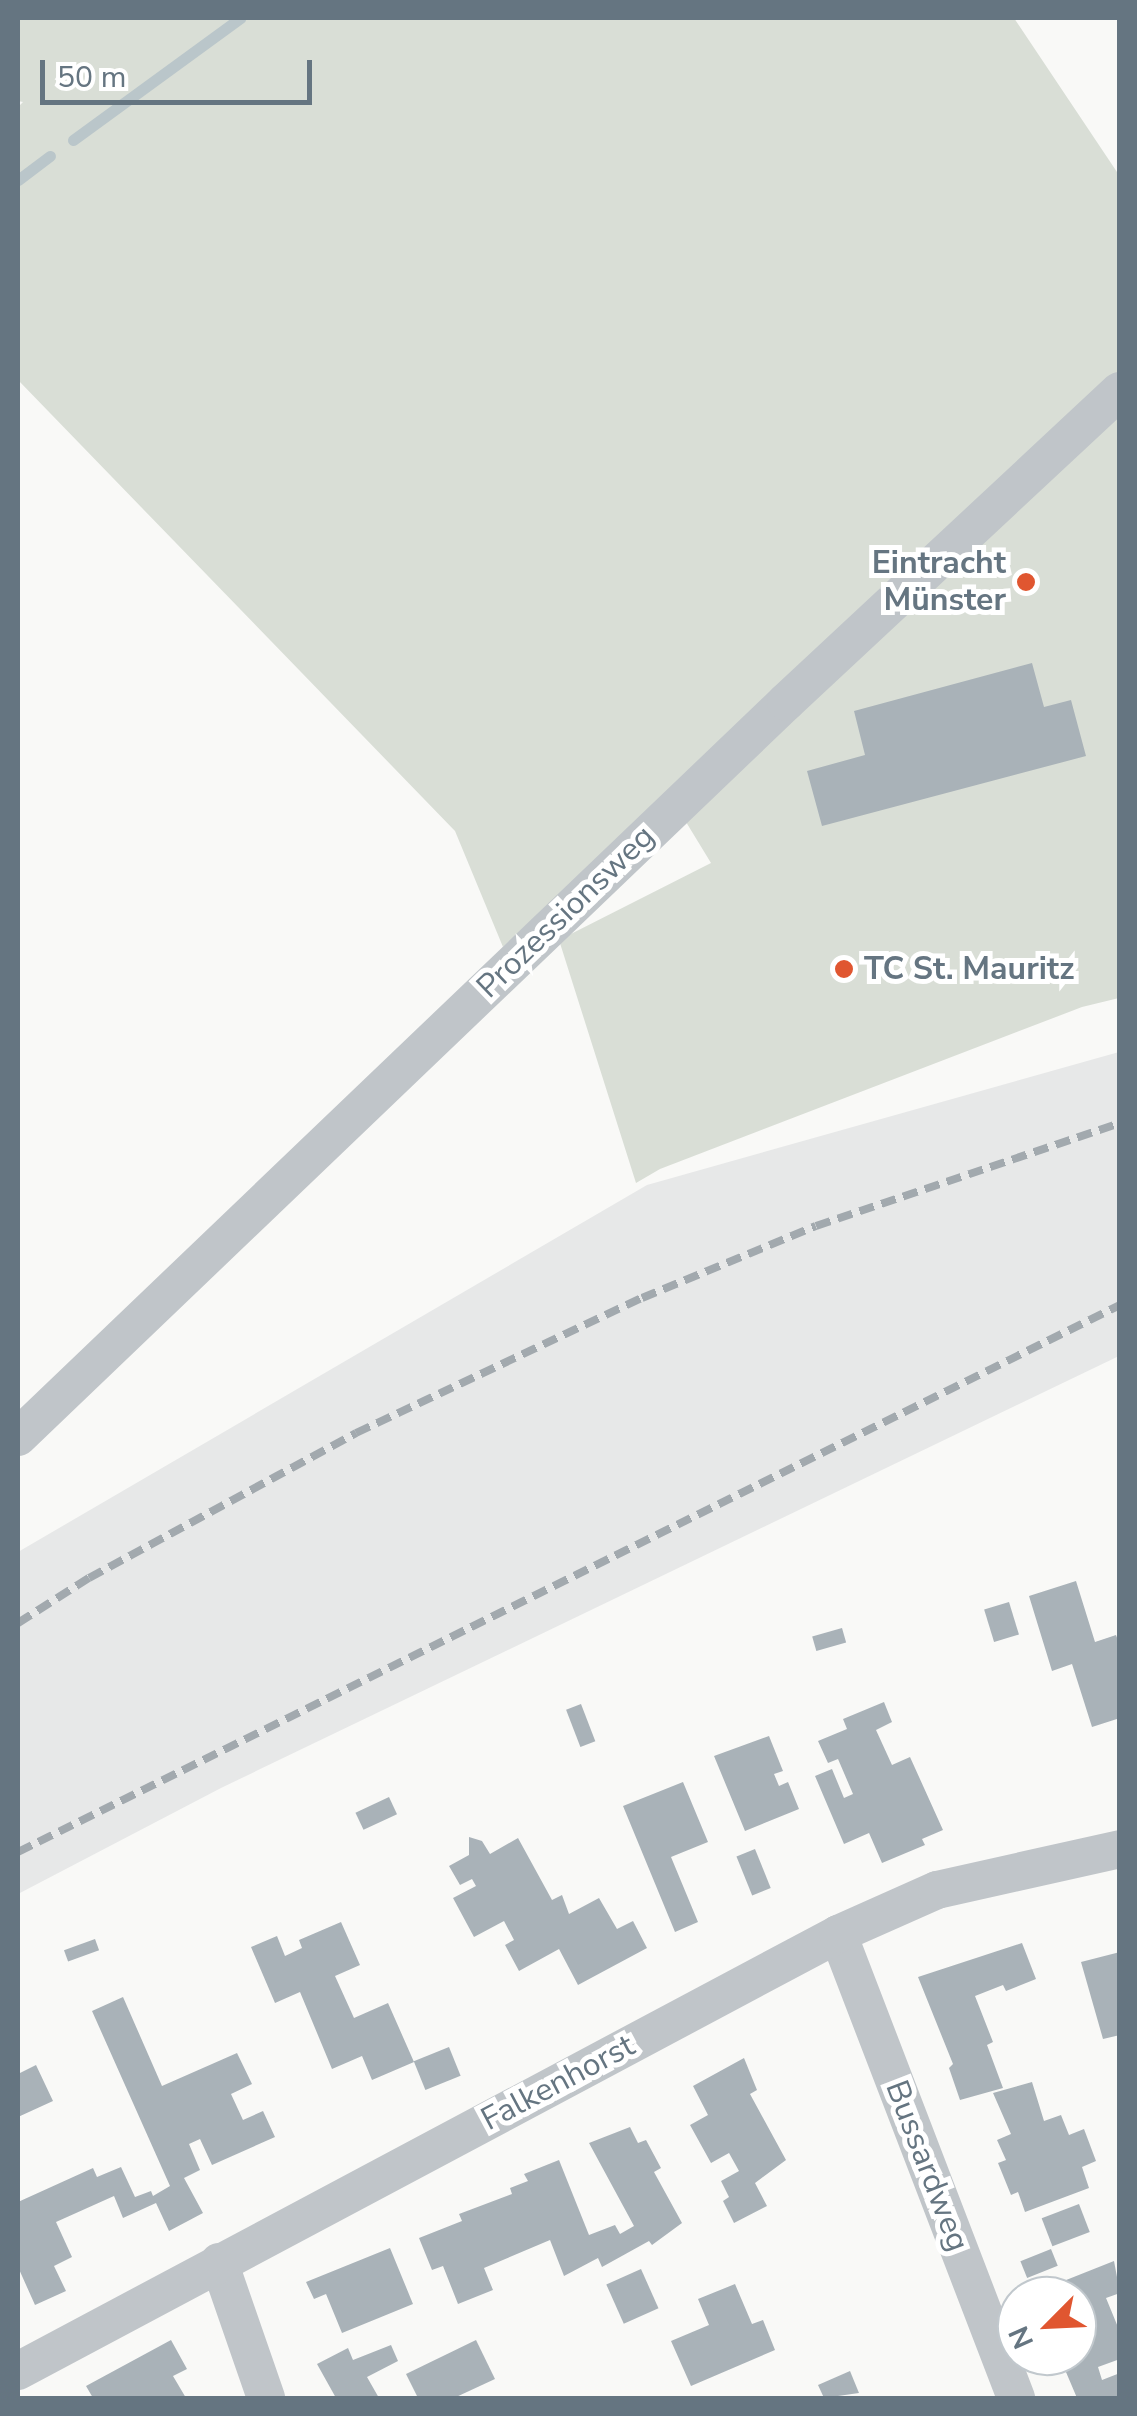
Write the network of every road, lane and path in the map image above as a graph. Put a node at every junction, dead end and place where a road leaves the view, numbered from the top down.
1 (1120, 390) edge
2 (18, 1438) edge
3 (1120, 1849) edge
4 (838, 1934) junction
5 (218, 2262) junction
6 (18, 2371) edge
7 (266, 2398) edge
8 (1016, 2398) edge

1 - 2 street, Prozessionsweg
3 - 4 street, Falkenhorst
4 - 5 street, Falkenhorst
4 - 8 street, Bussardweg
5 - 6 street, Falkenhorst
5 - 7 street

